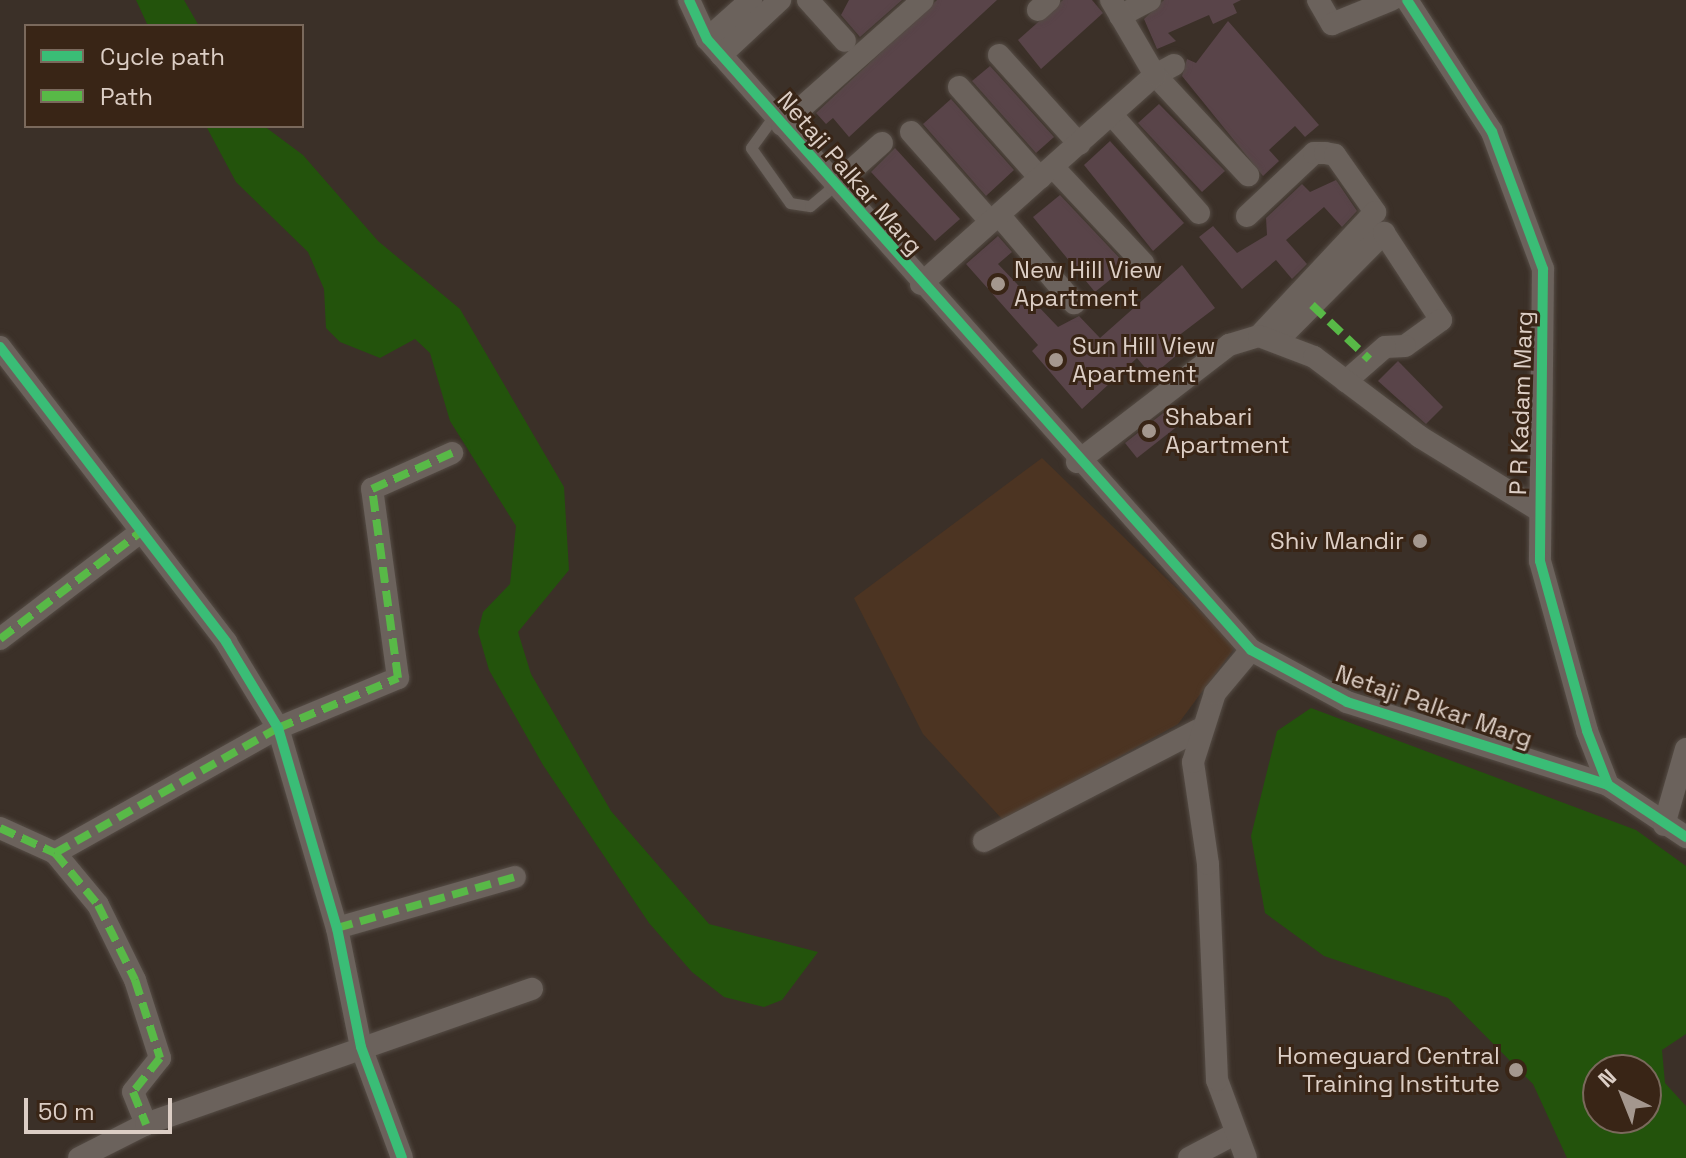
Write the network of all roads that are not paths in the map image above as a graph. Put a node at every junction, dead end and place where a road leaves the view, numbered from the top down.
1 (689, 0) edge
2 (751, 0) edge
3 (780, 0) edge
4 (808, 0) edge
5 (923, 0) edge
6 (1150, 0) edge
7 (1318, 0) edge
8 (1391, 0) edge
9 (1407, 0) edge
10 (1116, 8) edge
11 (845, 41) dead end
12 (714, 47) junction
13 (999, 55) dead end
14 (1164, 70) junction
15 (959, 87) dead end
16 (1112, 115) junction
17 (778, 121) junction
18 (911, 132) dead end
19 (882, 143) dead end
20 (1079, 144) junction
21 (1046, 173) junction
22 (1248, 175) dead end
23 (835, 185) junction
24 (1199, 213) dead end
25 (1247, 216) dead end
26 (995, 218) junction
27 (1143, 263) dead end
28 (921, 284) junction
29 (1074, 303) dead end
30 (1269, 338) junction
31 (0, 347) edge
32 (1346, 381) junction
33 (452, 453) dead end
34 (1077, 462) junction
35 (1537, 509) junction
36 (139, 533) junction
37 (0, 639) edge
38 (1251, 650) junction
39 (278, 728) junction
40 (1198, 730) junction
41 (1686, 749) edge
42 (1608, 785) junction
43 (1664, 825) junction
44 (0, 828) edge
45 (1686, 837) edge
46 (984, 841) dead end
47 (55, 853) junction
48 (515, 877) dead end
49 (337, 928) junction
50 (532, 989) dead end
51 (361, 1047) junction
52 (146, 1124) junction
53 (1233, 1135) junction
54 (79, 1158) edge
55 (402, 1158) edge
56 (1189, 1158) edge
57 (1246, 1158) edge

1 - 12 street, Netaji Palkar Marg
2 - 12 street
3 - 12 street
4 - 11 street
5 - 17 street
6 - 10 street
7 - 8 street
9 - 35 street, P R Kadam Marg
10 - 14 street
12 - 17 street, Netaji Palkar Marg
13 - 20 street
14 - 16 street
14 - 22 street
15 - 21 street
16 - 20 street
16 - 24 street
17 - 23 street, Netaji Palkar Marg
17 - 23 lane
18 - 26 street
19 - 23 street
20 - 21 street
21 - 26 street
21 - 27 street
23 - 28 street, Netaji Palkar Marg
25 - 30 street
26 - 28 street
26 - 29 street
28 - 34 street, Netaji Palkar Marg
30 - 32 street
30 - 32 street
30 - 34 street
31 - 36 street
32 - 35 street
33 - 39 street
34 - 38 street, Netaji Palkar Marg
35 - 42 street, P R Kadam Marg
36 - 37 street
36 - 39 street
38 - 40 street
38 - 42 street, Netaji Palkar Marg
39 - 47 street
39 - 49 street
40 - 46 street
40 - 53 street
41 - 43 street
42 - 43 street
43 - 45 street
44 - 47 street
47 - 52 street
48 - 49 street
49 - 51 street
50 - 51 street
51 - 52 street
51 - 55 street
52 - 54 street
53 - 56 street
53 - 57 street

